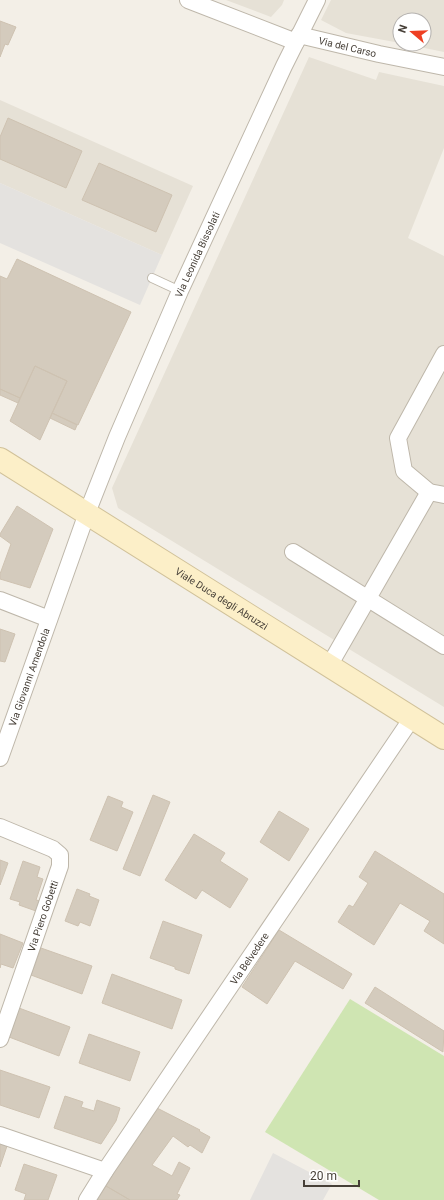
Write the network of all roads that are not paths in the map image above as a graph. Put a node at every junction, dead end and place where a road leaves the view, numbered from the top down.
1 (188, 0) edge
2 (317, 0) edge
3 (298, 38) junction
4 (444, 67) edge
5 (152, 278) dead end
6 (180, 291) junction
7 (444, 354) edge
8 (0, 459) edge
9 (436, 494) edge
10 (87, 513) junction
11 (293, 552) dead end
12 (368, 598) junction
13 (0, 600) edge
14 (49, 619) junction
15 (444, 646) edge
16 (329, 666) junction
17 (412, 718) junction
18 (444, 738) edge
19 (0, 756) edge
20 (0, 827) edge
21 (0, 1039) edge
22 (0, 1135) edge
23 (105, 1171) junction
24 (87, 1200) edge

1 - 3 street, Via del Carso
2 - 3 street, Via Leonida Bissolati
3 - 4 street, Via del Carso
3 - 6 street, Via Leonida Bissolati
5 - 6 lane
6 - 10 street, Via Leonida Bissolati
7 - 9 street
8 - 10 main road, Viale Duca degli Abruzzi
9 - 12 street
10 - 14 street, Via Giovanni Amendola
10 - 16 main road, Viale Duca degli Abruzzi
11 - 12 street
12 - 15 street
12 - 16 street
13 - 14 street, Via Giovanni Amendola
14 - 19 street, Via Giovanni Amendola
16 - 17 main road, Viale Duca degli Abruzzi
17 - 18 main road, Viale Duca degli Abruzzi
17 - 23 street, Via Belvedere
20 - 21 street, Via Piero Gobetti
22 - 23 street
23 - 24 street, Via Belvedere

